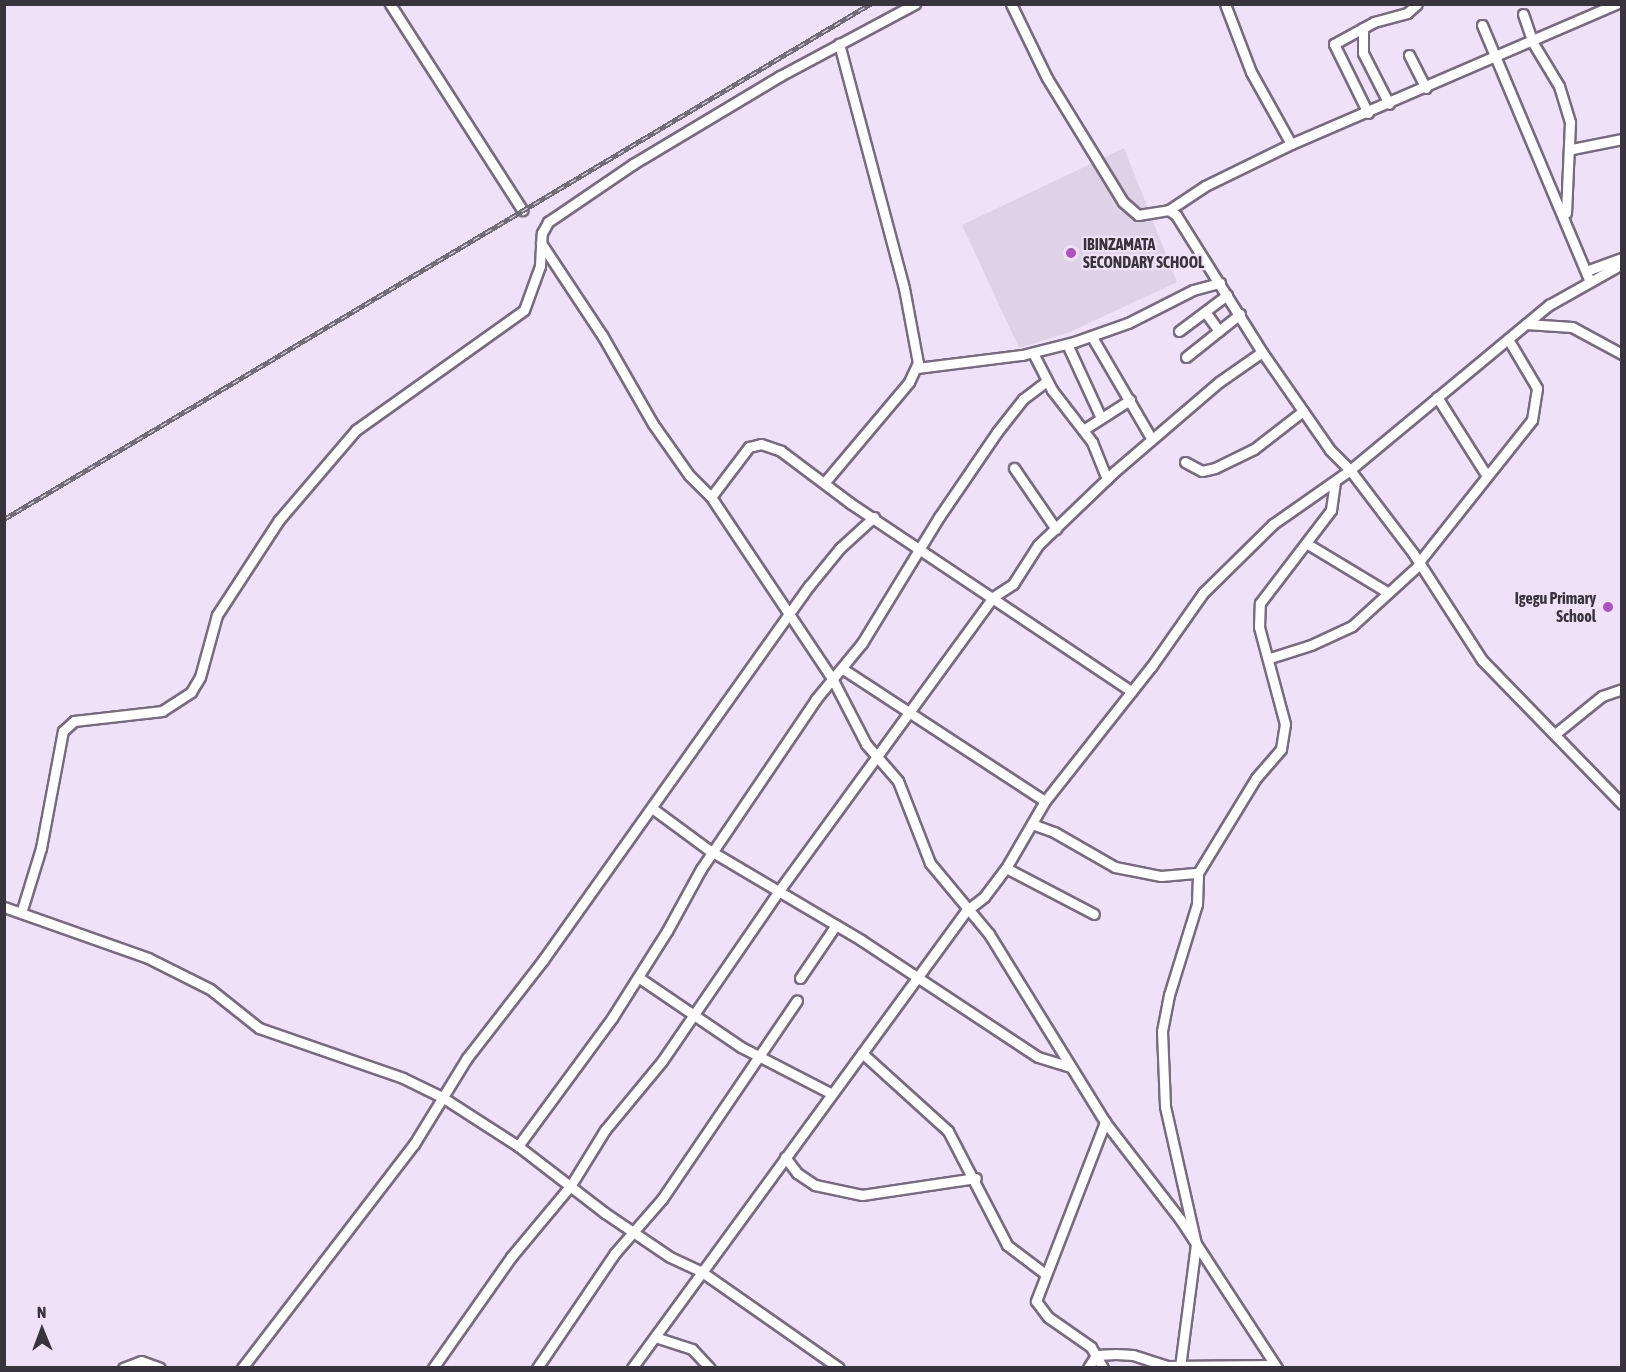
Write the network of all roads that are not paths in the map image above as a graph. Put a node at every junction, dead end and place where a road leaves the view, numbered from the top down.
1 (390, 4) edge
2 (915, 4) edge
3 (1011, 4) edge
4 (1225, 4) edge
5 (1417, 4) edge
6 (1611, 6) edge
7 (1523, 14) dead end
8 (1482, 25) dead end
9 (1363, 28) junction
10 (1533, 43) junction
11 (839, 44) junction
12 (1409, 55) dead end
13 (1496, 59) junction
14 (1426, 88) junction
15 (1389, 104) junction
16 (1368, 113) junction
17 (1622, 139) edge
18 (1292, 144) junction
19 (1572, 149) junction
20 (522, 210) dead end
21 (1169, 210) junction
22 (1566, 218) junction
23 (541, 243) junction
24 (1622, 258) edge
25 (1622, 264) edge
26 (1588, 276) junction
27 (1220, 284) junction
28 (1227, 295) junction
29 (1206, 313) junction
30 (1240, 314) junction
31 (1526, 324) junction
32 (1179, 331) dead end
33 (1219, 331) junction
34 (1092, 337) junction
35 (1508, 339) junction
36 (1066, 344) junction
37 (1262, 352) junction
38 (1033, 353) junction
39 (1622, 354) edge
40 (1186, 357) dead end
41 (917, 368) junction
42 (1047, 381) junction
43 (1437, 397) junction
44 (1130, 400) junction
45 (1303, 411) junction
46 (1101, 418) junction
47 (1083, 430) junction
48 (1151, 438) junction
49 (1185, 462) dead end
50 (1014, 468) dead end
51 (1350, 470) junction
52 (1487, 476) junction
53 (1107, 478) junction
54 (1335, 481) junction
55 (824, 483) junction
56 (711, 497) junction
57 (874, 517) junction
58 (1056, 529) junction
59 (1306, 543) junction
60 (921, 548) junction
61 (1420, 563) junction
62 (1388, 592) junction
63 (993, 597) junction
64 (789, 616) junction
65 (1270, 658) junction
66 (843, 669) junction
67 (833, 680) junction
68 (1622, 689) edge
69 (1132, 692) junction
70 (908, 712) junction
71 (1555, 734) junction
72 (879, 756) junction
73 (1045, 801) junction
74 (1622, 804) edge
75 (652, 808) junction
76 (1032, 824) junction
77 (714, 853) junction
78 (1006, 868) junction
79 (1198, 873) junction
80 (778, 892) junction
81 (4, 907) edge
82 (966, 910) junction
83 (21, 913) junction
84 (1094, 914) dead end
85 (836, 925) junction
86 (638, 977) junction
87 (918, 977) junction
88 (800, 978) dead end
89 (798, 1000) dead end
90 (695, 1016) junction
91 (862, 1053) junction
92 (759, 1057) junction
93 (1070, 1067) junction
94 (832, 1094) junction
95 (442, 1097) junction
96 (1104, 1122) junction
97 (518, 1146) junction
98 (785, 1157) junction
99 (976, 1178) junction
100 (571, 1185) junction
101 (632, 1232) junction
102 (1196, 1244) junction
103 (702, 1272) junction
104 (1044, 1273) junction
105 (655, 1337) junction
106 (1096, 1355) junction
107 (1276, 1366) edge
108 (1180, 1367) edge
109 (123, 1368) edge
110 (160, 1368) edge
111 (242, 1368) edge
112 (434, 1368) edge
113 (537, 1368) edge
114 (632, 1368) edge
115 (710, 1368) edge
116 (839, 1368) edge
117 (1088, 1368) edge
118 (1103, 1368) edge

1 - 20 street
2 - 11 street
3 - 21 street
4 - 18 street
5 - 9 street
6 - 10 street
7 - 10 street
8 - 13 street
9 - 15 street
9 - 16 street
10 - 13 street
10 - 19 street
11 - 23 street
11 - 41 street
12 - 14 street
13 - 14 street
13 - 22 street
14 - 15 street
15 - 16 street
16 - 18 street
17 - 19 street
18 - 21 street
19 - 22 street
21 - 27 street
22 - 26 street
23 - 56 street
23 - 83 street
24 - 26 street
25 - 26 street
26 - 31 street
27 - 28 street
27 - 34 street
28 - 29 street
28 - 30 street
29 - 32 street
29 - 33 street
30 - 33 street
30 - 37 street
31 - 35 street
31 - 39 street
33 - 40 street
34 - 36 street
34 - 44 street
35 - 43 street
35 - 52 street
36 - 38 street
36 - 46 street
37 - 45 street
37 - 48 street
38 - 41 street
38 - 42 street
41 - 55 street
42 - 47 street
42 - 60 street
43 - 51 street
43 - 52 street
44 - 46 street
44 - 48 street
45 - 49 street
45 - 51 street
46 - 47 street
47 - 53 street
48 - 53 street
50 - 58 street
51 - 54 street
51 - 61 street
52 - 61 street
53 - 58 street
54 - 59 street
54 - 69 street
55 - 56 street
55 - 57 street
56 - 64 street
57 - 60 street
57 - 64 street
58 - 63 street
59 - 62 street
59 - 65 street
60 - 63 street
60 - 66 street
61 - 62 street
61 - 71 street
62 - 65 street
63 - 69 street
63 - 70 street
64 - 67 street
64 - 75 street
65 - 79 street
66 - 67 street
66 - 70 street
67 - 72 street
67 - 77 street
68 - 71 street
69 - 73 street
70 - 72 street
70 - 73 street
71 - 74 street
72 - 80 street
72 - 82 street
73 - 76 street
75 - 77 street
75 - 95 street
76 - 78 street
76 - 79 street
77 - 80 street
77 - 86 street
78 - 82 street
78 - 84 street
79 - 102 street
80 - 85 street
80 - 90 street
81 - 83 street
82 - 87 street
82 - 93 street
83 - 95 street
85 - 87 street
85 - 88 street
86 - 90 street
86 - 97 street
87 - 91 street
87 - 93 street
89 - 92 street
90 - 92 street
90 - 100 street
91 - 94 street
91 - 99 street
92 - 94 street
92 - 101 street
93 - 96 street
94 - 98 street
95 - 97 street
95 - 111 street
96 - 102 street
96 - 104 street
97 - 100 street
98 - 99 street
98 - 103 street
99 - 104 street
100 - 101 street
100 - 112 street
101 - 103 street
101 - 113 street
102 - 107 street
102 - 108 street
103 - 105 street
103 - 116 street
104 - 106 street
105 - 114 street
105 - 115 street
106 - 108 street
106 - 117 street
106 - 118 street
107 - 108 street
109 - 110 street

